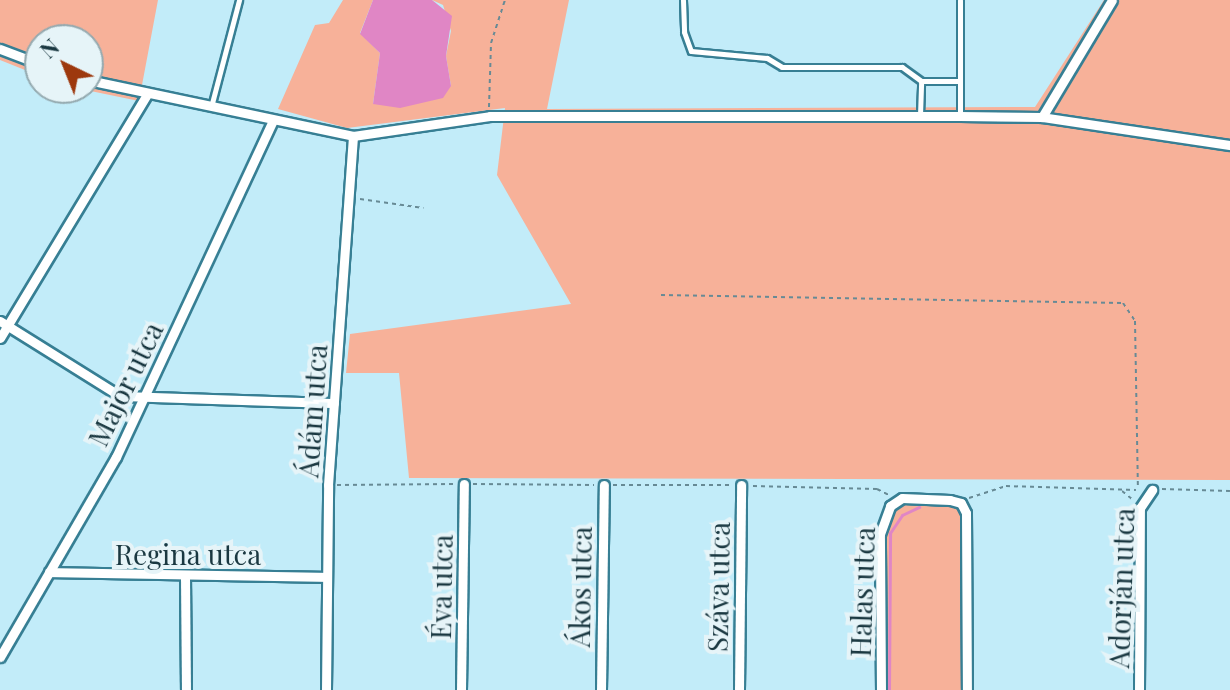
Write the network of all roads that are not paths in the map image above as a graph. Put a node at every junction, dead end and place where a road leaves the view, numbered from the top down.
1 (239, 0) edge
2 (683, 0) edge
3 (960, 0) edge
4 (1112, 0) edge
5 (0, 49) edge
6 (24, 58) edge
7 (921, 81) junction
8 (960, 81) junction
9 (104, 84) edge
10 (147, 94) junction
11 (211, 108) junction
12 (920, 116) junction
13 (960, 116) junction
14 (1042, 117) junction
15 (272, 122) junction
16 (353, 136) junction
17 (1230, 145) edge
18 (4, 323) edge
19 (0, 338) edge
20 (139, 401) junction
21 (334, 403) junction
22 (464, 484) dead end
23 (604, 485) dead end
24 (741, 485) dead end
25 (1152, 490) road end
26 (49, 572) junction
27 (185, 577) junction
28 (327, 577) junction
29 (0, 657) edge
30 (186, 690) edge
31 (326, 690) edge
32 (461, 690) edge
33 (601, 690) edge
34 (739, 690) edge
35 (881, 690) edge
36 (967, 690) edge
37 (1139, 690) edge

1 - 11 lane
2 - 7 lane
3 - 8 lane
4 - 14 street
5 - 6 street
7 - 8 lane
7 - 12 lane
8 - 13 lane
9 - 10 street
10 - 11 street
10 - 18 street
11 - 15 street
12 - 13 street
12 - 16 street
13 - 14 street
14 - 17 street
15 - 16 street
15 - 20 street, Major utca
16 - 21 street, Ádám utca
18 - 19 street
18 - 20 street
20 - 21 street
20 - 26 street, Major utca
21 - 28 street, Ádám utca
22 - 32 street, Éva utca
23 - 33 street, Ákos utca
24 - 34 street, Száva utca
25 - 37 street, Adorján utca
26 - 27 street, Regina utca
26 - 29 street, Major utca
27 - 28 street, Regina utca
27 - 30 street
28 - 31 street, Ádám utca
35 - 36 street, Halas utca

